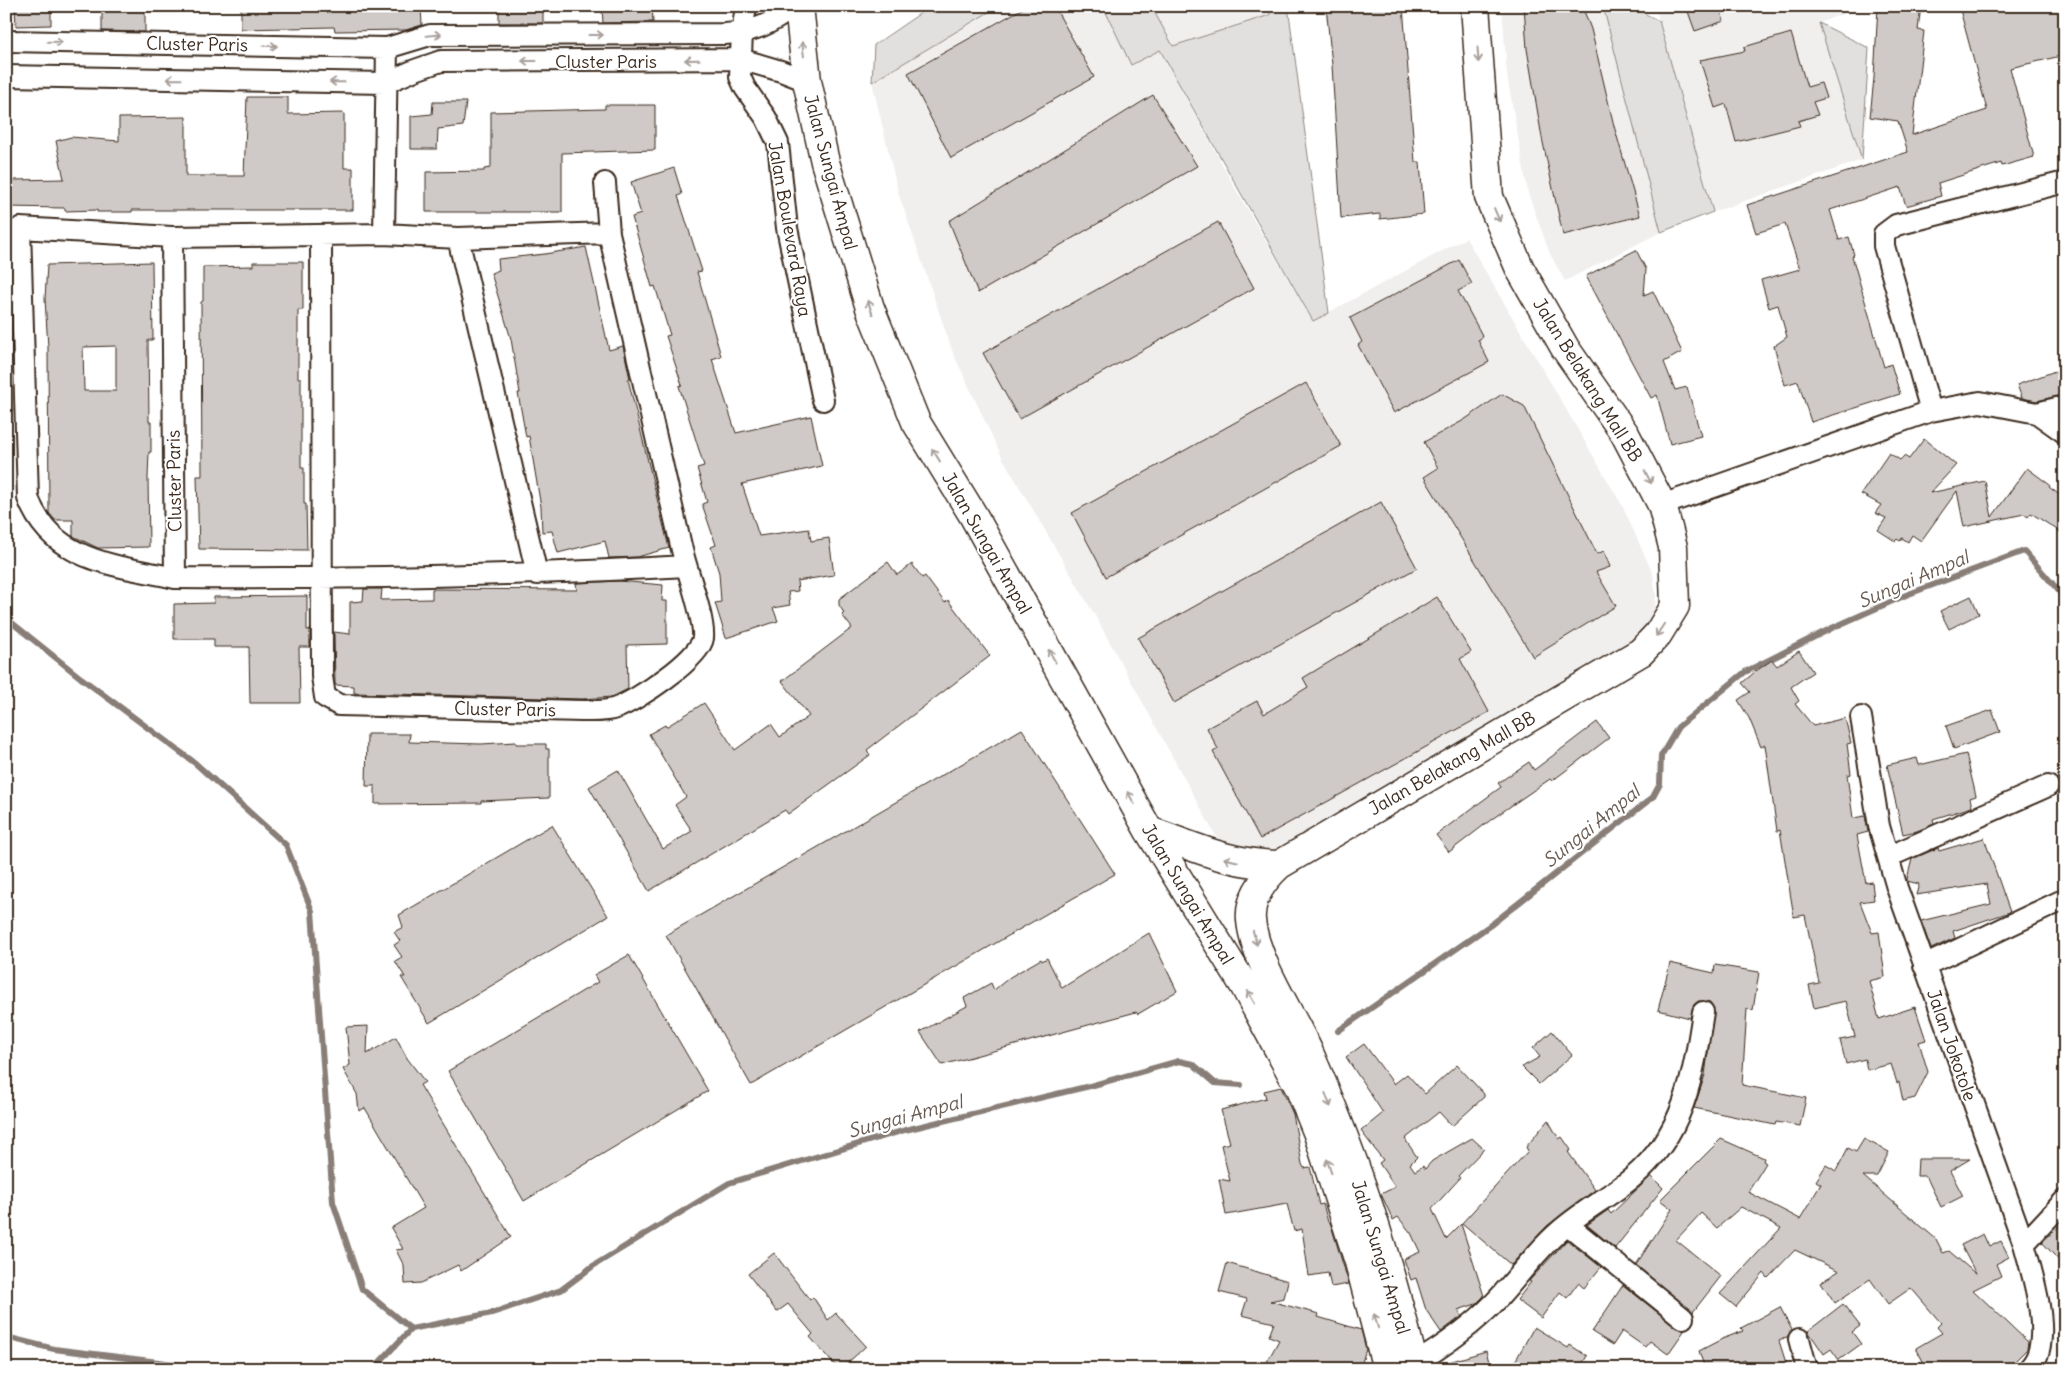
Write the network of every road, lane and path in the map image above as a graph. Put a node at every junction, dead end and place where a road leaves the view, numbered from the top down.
1 (746, 6) edge
2 (794, 6) edge
3 (799, 6) edge
4 (1475, 6) edge
5 (734, 34) junction
6 (651, 36) junction
7 (6, 41) edge
8 (387, 48) junction
9 (740, 59) junction
10 (653, 60) junction
11 (6, 76) edge
12 (807, 82) junction
13 (385, 83) junction
14 (2065, 182) edge
15 (605, 183) dead end
16 (13, 228) edge
17 (609, 233) junction
18 (384, 234) junction
19 (321, 236) junction
20 (172, 237) junction
21 (458, 238) junction
22 (822, 400) dead end
23 (2065, 406) edge
24 (1931, 410) junction
25 (2037, 413) junction
26 (2065, 433) edge
27 (1662, 504) junction
28 (686, 566) junction
29 (538, 574) junction
30 (175, 578) junction
31 (323, 579) junction
32 (1861, 717) dead end
33 (2048, 786) dead end
34 (1149, 831) junction
35 (1888, 857) junction
36 (1279, 865) junction
37 (2065, 899) edge
38 (1924, 966) junction
39 (1703, 1012) dead end
40 (1293, 1044) junction
41 (1328, 1130) junction
42 (2065, 1200) edge
43 (1568, 1226) junction
44 (2024, 1244) junction
45 (1683, 1318) dead end
46 (1799, 1339) dead end
47 (1414, 1367) edge
48 (1387, 1369) edge
49 (1807, 1369) edge
50 (2028, 1369) edge

1 - 5 street, Jalan Boulevard Raya
2 - 5 street, Cluster Paris
12 -> 3 main road, Jalan Sungai Ampal
4 -> 27 main road, Jalan Belakang Mall BB
5 - 6 street, Cluster Paris
5 - 9 street, Jalan Boulevard Raya
8 -> 6 street, Cluster Paris
6 - 10 street
7 -> 8 street, Cluster Paris
8 - 13 street
9 -> 10 street, Cluster Paris
9 - 12 street, Cluster Paris
9 - 22 street, Jalan Boulevard Raya
10 -> 13 street, Cluster Paris
13 -> 11 street, Cluster Paris
34 -> 12 main road, Jalan Sungai Ampal
13 - 18 street
14 - 24 street
15 - 17 street, Cluster Paris
16 - 20 street
16 - 30 street
17 - 21 street
17 - 28 street, Cluster Paris
18 - 19 street
18 - 21 street
19 - 20 street
19 - 31 street, Cluster Paris
20 - 30 street, Cluster Paris
21 - 29 street
23 - 25 street
24 - 25 street
24 - 27 street
25 - 26 street
27 -> 36 main road, Jalan Belakang Mall BB
28 - 29 street
28 - 31 street, Cluster Paris
29 - 31 street
30 - 31 street
32 - 35 street, Jalan Jokotole
33 - 35 street
36 -> 34 main road
40 -> 34 main road, Jalan Sungai Ampal
35 - 38 street, Jalan Jokotole
36 -> 40 main road, Jalan Belakang Mall BB
37 - 38 street
38 - 44 street, Jalan Jokotole
39 - 43 street
40 - 41 main road, Jalan Sungai Ampal
41 - 47 main road, Jalan Sungai Ampal
48 -> 41 main road, Jalan Sungai Ampal
42 - 44 street
43 - 45 street
43 - 47 street
44 - 50 street, Jalan Jokotole
46 - 49 street

